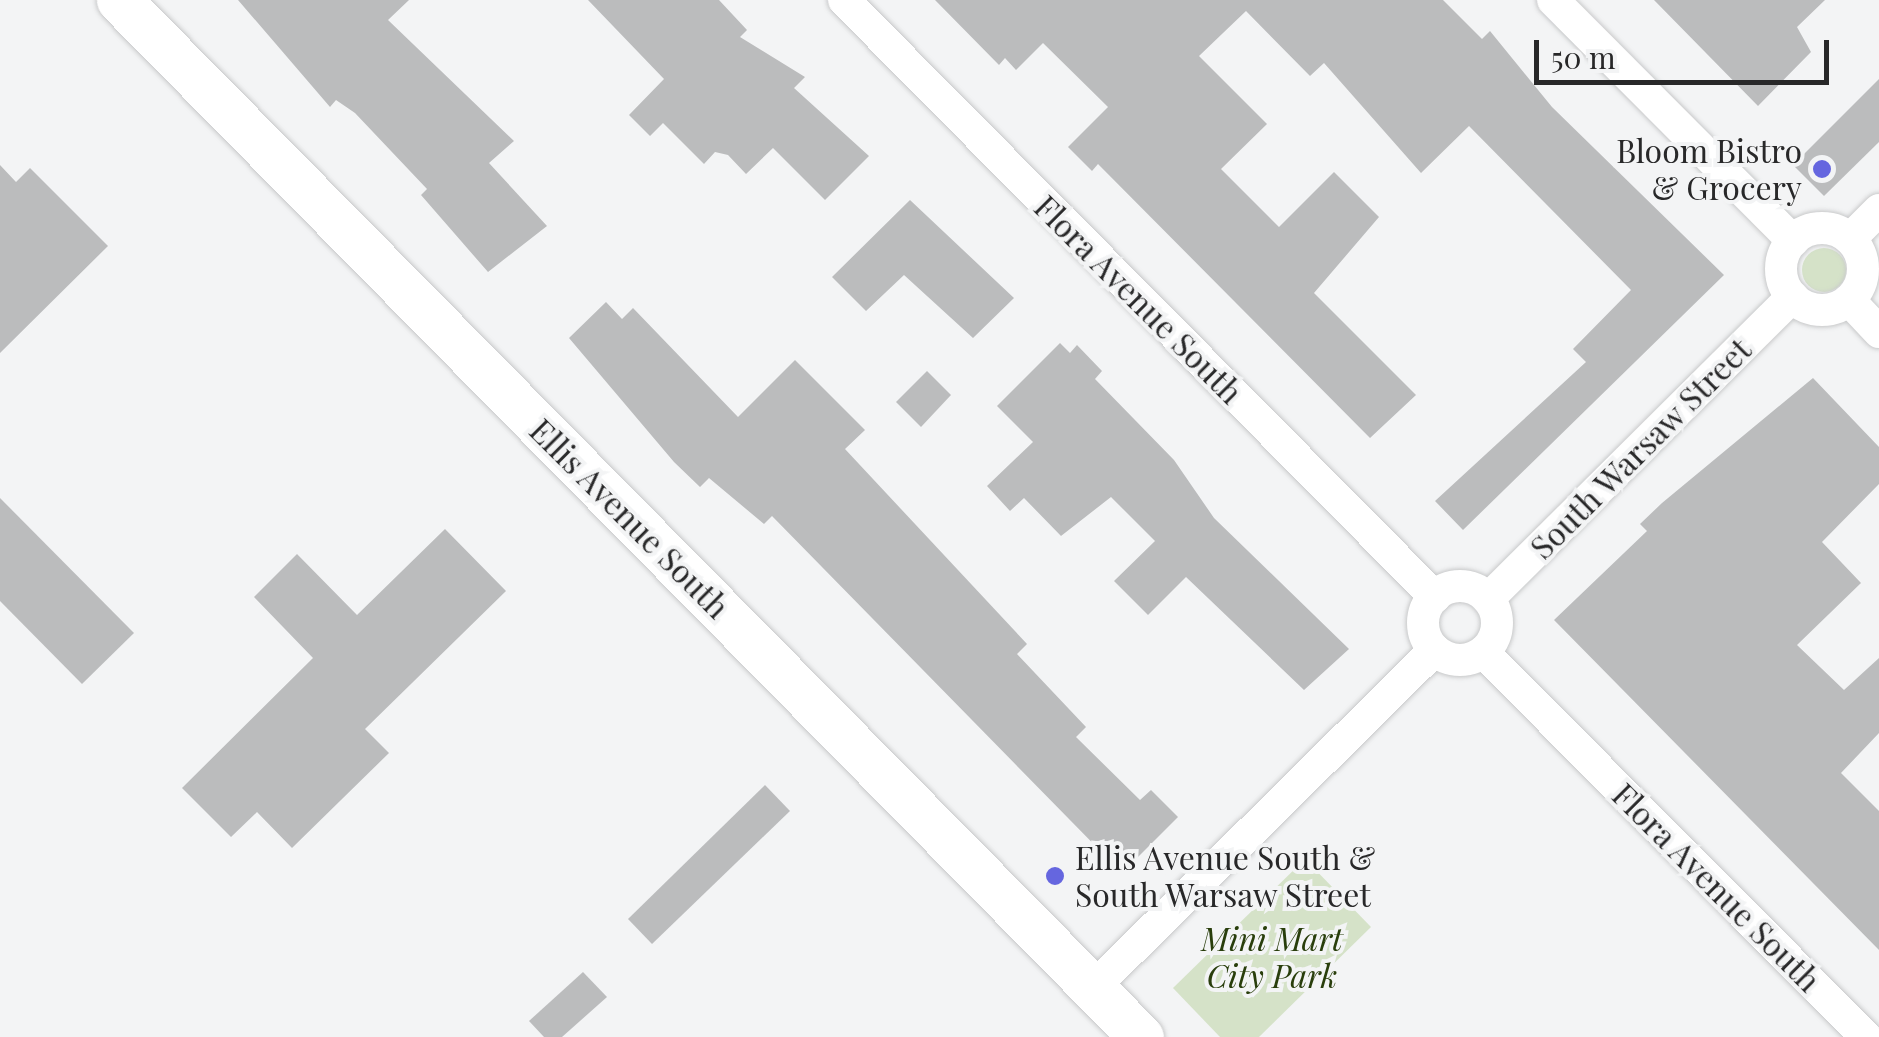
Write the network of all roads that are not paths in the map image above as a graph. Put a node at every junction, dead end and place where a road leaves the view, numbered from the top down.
1 (119, 0) edge
2 (844, 0) edge
3 (1553, 0) edge
4 (1879, 210) edge
5 (1850, 239) junction
6 (1793, 241) junction
7 (1792, 297) junction
8 (1849, 300) junction
9 (1879, 332) edge
10 (1435, 597) junction
11 (1488, 600) junction
12 (1435, 650) junction
13 (1484, 652) junction
14 (1093, 988) junction
15 (1140, 1037) edge
16 (1866, 1037) edge

1 - 14 street, Ellis Avenue South
2 - 10 street, Flora Avenue South
3 - 6 street
4 - 5 street
5 - 6 street
5 - 8 street
6 - 7 street
7 - 8 street
7 - 11 street, South Warsaw Street
8 - 9 street
10 - 11 street
10 - 12 street
11 - 13 street
12 - 13 street
12 - 14 street
13 - 16 street, Flora Avenue South
14 - 15 street, Ellis Avenue South

